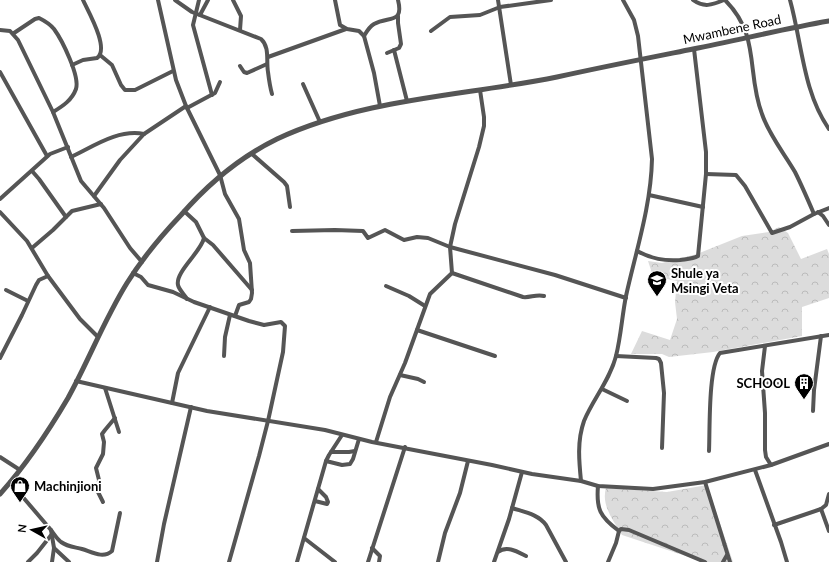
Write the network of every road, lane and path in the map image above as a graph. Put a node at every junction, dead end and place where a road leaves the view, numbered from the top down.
1 (83, 0) edge
2 (158, 0) edge
3 (175, 0) edge
4 (199, 0) edge
5 (208, 0) edge
6 (233, 0) edge
7 (335, 0) edge
8 (398, 0) edge
9 (498, 0) edge
10 (551, 0) edge
11 (693, 0) edge
12 (724, 0) edge
13 (790, 0) edge
14 (624, 1) edge
15 (500, 7) junction
16 (199, 14) junction
17 (398, 15) junction
18 (829, 21) edge
19 (796, 26) junction
20 (347, 29) junction
21 (0, 30) edge
22 (240, 30) junction
23 (431, 31) dead end
24 (14, 33) junction
25 (364, 36) junction
26 (748, 37) junction
27 (694, 49) junction
28 (394, 50) junction
29 (387, 53) dead end
30 (100, 55) junction
31 (268, 57) junction
32 (640, 59) junction
33 (267, 64) junction
34 (72, 65) junction
35 (240, 66) dead end
36 (173, 71) junction
37 (0, 72) edge
38 (220, 82) dead end
39 (303, 84) dead end
40 (511, 85) junction
41 (480, 90) junction
42 (272, 94) dead end
43 (212, 95) junction
44 (407, 101) junction
45 (380, 106) junction
46 (187, 107) junction
47 (53, 112) junction
48 (320, 122) junction
49 (829, 129) edge
50 (144, 134) junction
51 (68, 147) junction
52 (252, 154) junction
53 (47, 156) junction
54 (71, 157) junction
55 (32, 171) junction
56 (706, 174) junction
57 (220, 176) junction
58 (94, 196) junction
59 (649, 196) junction
60 (0, 199) edge
61 (101, 204) junction
62 (290, 207) dead end
63 (703, 207) junction
64 (829, 208) edge
65 (184, 211) junction
66 (0, 212) edge
67 (816, 213) junction
68 (66, 217) junction
69 (829, 225) edge
70 (292, 231) dead end
71 (204, 238) junction
72 (450, 247) junction
73 (32, 248) junction
74 (637, 251) junction
75 (142, 262) junction
76 (133, 273) junction
77 (452, 273) junction
78 (48, 276) junction
79 (386, 286) dead end
80 (6, 290) dead end
81 (252, 291) junction
82 (544, 296) dead end
83 (626, 298) junction
84 (188, 299) junction
85 (28, 301) junction
86 (425, 306) junction
87 (210, 307) junction
88 (230, 315) junction
89 (235, 316) junction
90 (417, 330) junction
91 (829, 335) edge
92 (821, 336) junction
93 (98, 337) junction
94 (765, 346) junction
95 (224, 356) dead end
96 (494, 356) dead end
97 (616, 356) junction
98 (0, 358) edge
99 (400, 375) junction
100 (76, 381) junction
101 (424, 382) dead end
102 (763, 382) junction
103 (783, 385) dead end
104 (105, 388) junction
105 (602, 389) junction
106 (627, 402) dead end
107 (172, 403) junction
108 (191, 407) junction
109 (813, 411) dead end
110 (115, 418) junction
111 (268, 421) junction
112 (119, 432) dead end
113 (342, 435) junction
114 (359, 439) junction
115 (376, 442) junction
116 (829, 444) edge
117 (404, 447) junction
118 (662, 448) dead end
119 (355, 451) junction
120 (709, 451) dead end
121 (331, 452) junction
122 (0, 457) edge
123 (468, 460) junction
124 (326, 461) junction
125 (771, 465) junction
126 (20, 470) junction
127 (755, 470) junction
128 (522, 472) junction
129 (581, 481) junction
130 (10, 482) junction
131 (705, 482) junction
132 (598, 486) junction
133 (318, 489) junction
134 (0, 494) edge
135 (829, 494) edge
136 (315, 501) junction
137 (103, 502) dead end
138 (512, 508) junction
139 (821, 509) junction
140 (120, 513) dead end
141 (774, 525) junction
142 (619, 531) junction
143 (829, 531) edge
144 (51, 532) junction
145 (304, 538) junction
146 (502, 541) junction
147 (372, 548) junction
148 (508, 549) junction
149 (54, 550) junction
150 (498, 552) junction
151 (727, 554) junction
152 (526, 556) dead end
153 (565, 561) edge
154 (28, 562) edge
155 (52, 562) edge
156 (55, 562) edge
157 (69, 562) edge
158 (157, 562) edge
159 (228, 562) edge
160 (297, 562) edge
161 (335, 562) edge
162 (368, 562) edge
163 (379, 562) edge
164 (438, 562) edge
165 (494, 562) edge
166 (608, 562) edge
167 (705, 562) edge
168 (723, 562) edge
169 (730, 562) edge
170 (786, 562) edge

1 - 30 street
2 - 36 street
3 - 16 street
4 - 16 street
5 - 16 street
6 - 22 street
7 - 20 street
8 - 17 street
9 - 15 street
10 - 15 street
11 - 12 street
12 - 26 street
13 - 19 street
14 - 32 street
15 - 23 street
15 - 40 street
16 - 22 street
16 - 43 street
17 - 25 street
17 - 28 street
18 - 19 street, Mwambene Road
19 - 26 street, Mwambene Road
19 - 49 street
20 - 25 street
20 - 31 street
21 - 24 street
22 - 31 street
24 - 34 street
24 - 47 street
25 - 45 street
26 - 27 street, Mwambene Road
26 - 67 street
27 - 32 street, Mwambene Road
27 - 56 street
28 - 29 street
28 - 44 street
30 - 34 street
30 - 36 street
31 - 33 street
32 - 40 street, Mwambene Road
32 - 59 street
33 - 35 street
33 - 42 street
34 - 47 street
36 - 46 street
37 - 53 street
38 - 43 street
39 - 48 street
40 - 41 street, Mwambene Road
41 - 44 street, Mwambene Road
41 - 72 street
43 - 46 street
44 - 45 street, Mwambene Road
45 - 48 street, Mwambene Road
46 - 50 street
46 - 57 street
47 - 51 street
48 - 52 street, Mwambene Road
50 - 54 street
50 - 58 street
51 - 53 street
51 - 54 street
52 - 57 street, Mwambene Road
52 - 62 street
53 - 55 street
54 - 58 street
55 - 60 street
55 - 68 street
56 - 63 street
56 - 67 street
57 - 65 street, Mwambene Road
57 - 81 street
58 - 61 street
59 - 63 street
59 - 74 street
61 - 68 street
61 - 75 street
63 - 74 street
64 - 67 street
65 - 71 street
65 - 75 street, Mwambene Road
66 - 73 street
67 - 69 street
68 - 73 street
70 - 72 street
71 - 81 street
71 - 84 street
72 - 77 street
72 - 83 street
73 - 78 street
74 - 83 street
75 - 76 street, Mwambene Road
76 - 84 street
76 - 93 street, Mwambene Road
77 - 82 street
77 - 86 street
78 - 85 street
78 - 93 street
79 - 86 street
80 - 85 street
81 - 89 street
83 - 97 street
84 - 87 street
85 - 98 street
86 - 90 street
87 - 88 street
87 - 107 street
88 - 89 street
88 - 95 street
89 - 111 street
90 - 96 street
90 - 99 street
91 - 92 street
92 - 94 street
92 - 109 street
93 - 100 street, Mwambene Road
94 - 102 street
94 - 120 street
97 - 105 street
97 - 118 street
99 - 101 street
99 - 115 street
100 - 104 street
100 - 126 street, Mwambene Road
102 - 103 street
102 - 125 street
104 - 107 street
104 - 110 street
105 - 106 street
105 - 129 street
107 - 108 street
108 - 111 street
108 - 158 street
110 - 112 street
110 - 137 street
111 - 113 street
111 - 159 street
113 - 114 street
113 - 121 street
114 - 115 street
114 - 119 street
115 - 117 street
116 - 125 street
117 - 123 street
117 - 147 street
119 - 121 street
119 - 124 street
121 - 124 street
122 - 126 street
123 - 128 street
123 - 164 street
124 - 133 street
125 - 127 street
126 - 130 street, Mwambene Road
127 - 131 street
127 - 141 street
128 - 129 street
128 - 138 street
129 - 132 street
130 - 134 street, Mwambene Road
130 - 144 street
131 - 132 street
131 - 151 street
132 - 142 street
133 - 136 street
133 - 136 street
135 - 139 street
136 - 145 street
138 - 146 street
138 - 153 street
139 - 141 street
139 - 143 street
140 - 144 street
141 - 170 street
142 - 166 street
142 - 167 street
144 - 149 street
144 - 154 street
145 - 160 street
145 - 161 street
146 - 148 street
146 - 150 street
147 - 162 street
147 - 163 street
148 - 150 street
148 - 152 street
149 - 155 street
149 - 156 street
149 - 157 street
150 - 165 street
151 - 168 street
151 - 169 street

